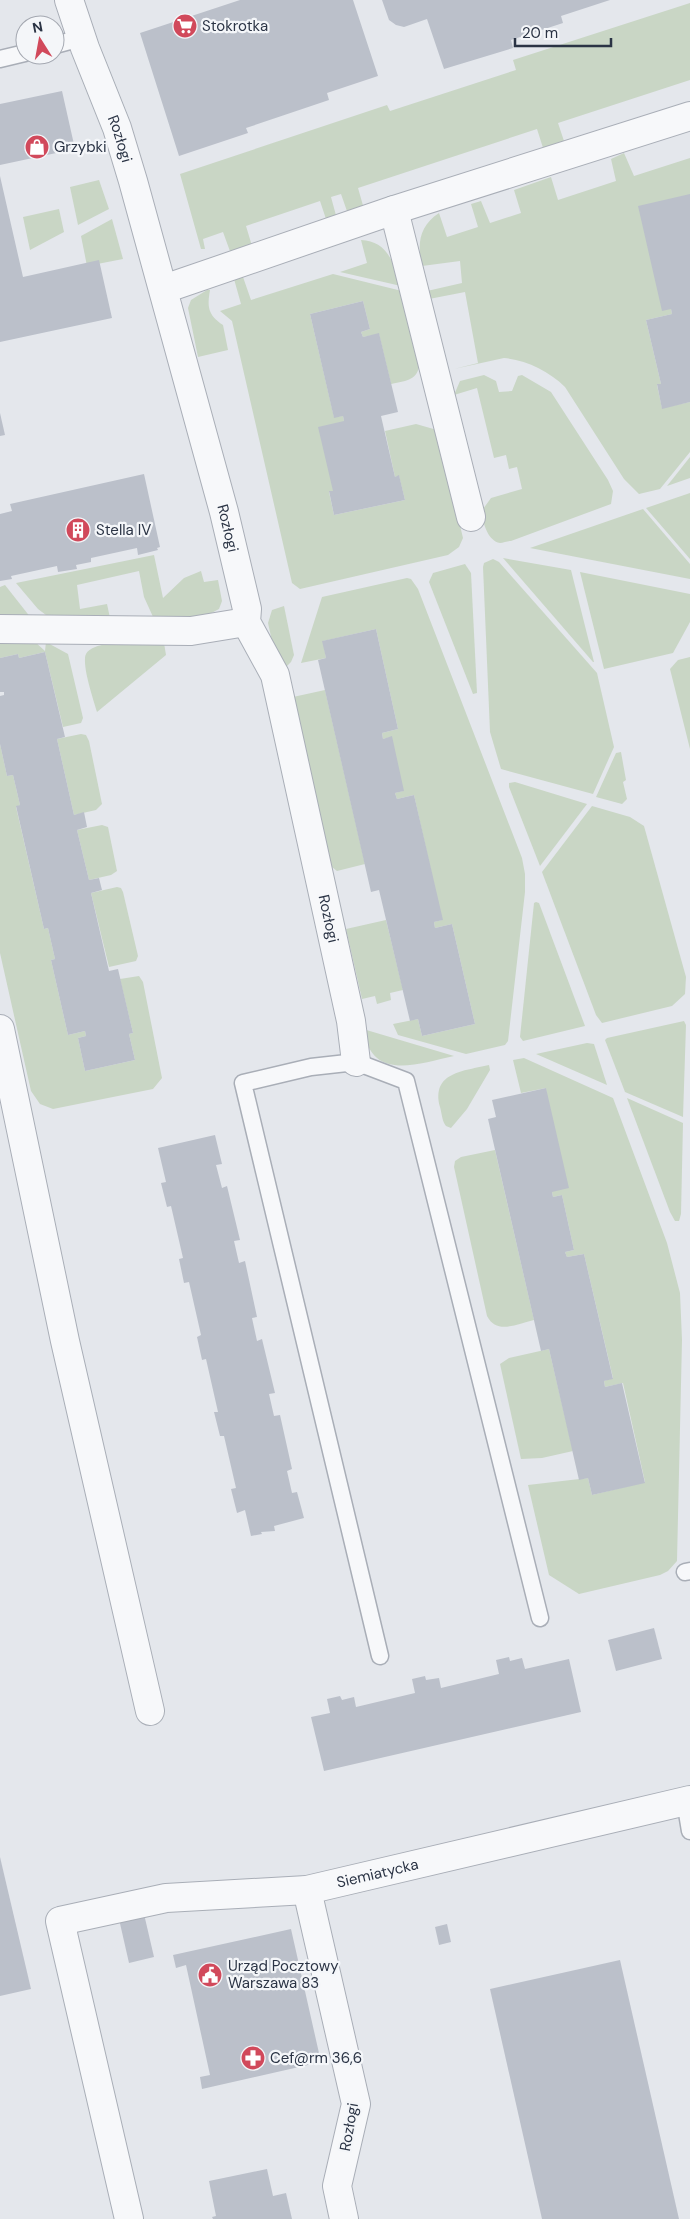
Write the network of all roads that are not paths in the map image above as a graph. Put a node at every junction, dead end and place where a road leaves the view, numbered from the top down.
1 (69, 0) edge
2 (81, 38) junction
3 (65, 42) edge
4 (15, 55) edge
5 (0, 59) edge
6 (690, 116) edge
7 (394, 210) junction
8 (164, 289) junction
9 (471, 517) dead end
10 (246, 622) junction
11 (0, 629) edge
12 (0, 1029) edge
13 (356, 1062) junction
14 (540, 1618) dead end
15 (380, 1656) dead end
16 (150, 1711) dead end
17 (687, 1800) edge
18 (690, 1832) edge
19 (307, 1890) junction
20 (129, 2219) edge
21 (344, 2219) edge

1 - 2 street, Rozłogi
2 - 3 lane
2 - 8 street, Rozłogi
4 - 5 lane
6 - 7 street
7 - 8 street
7 - 9 street
8 - 10 street, Rozłogi
10 - 11 street
10 - 13 street, Rozłogi
12 - 16 street
13 - 14 lane
13 - 15 lane
17 - 18 lane
17 - 19 street, Siemiatycka
19 - 20 street, Siemiatycka
19 - 21 street, Rozłogi

